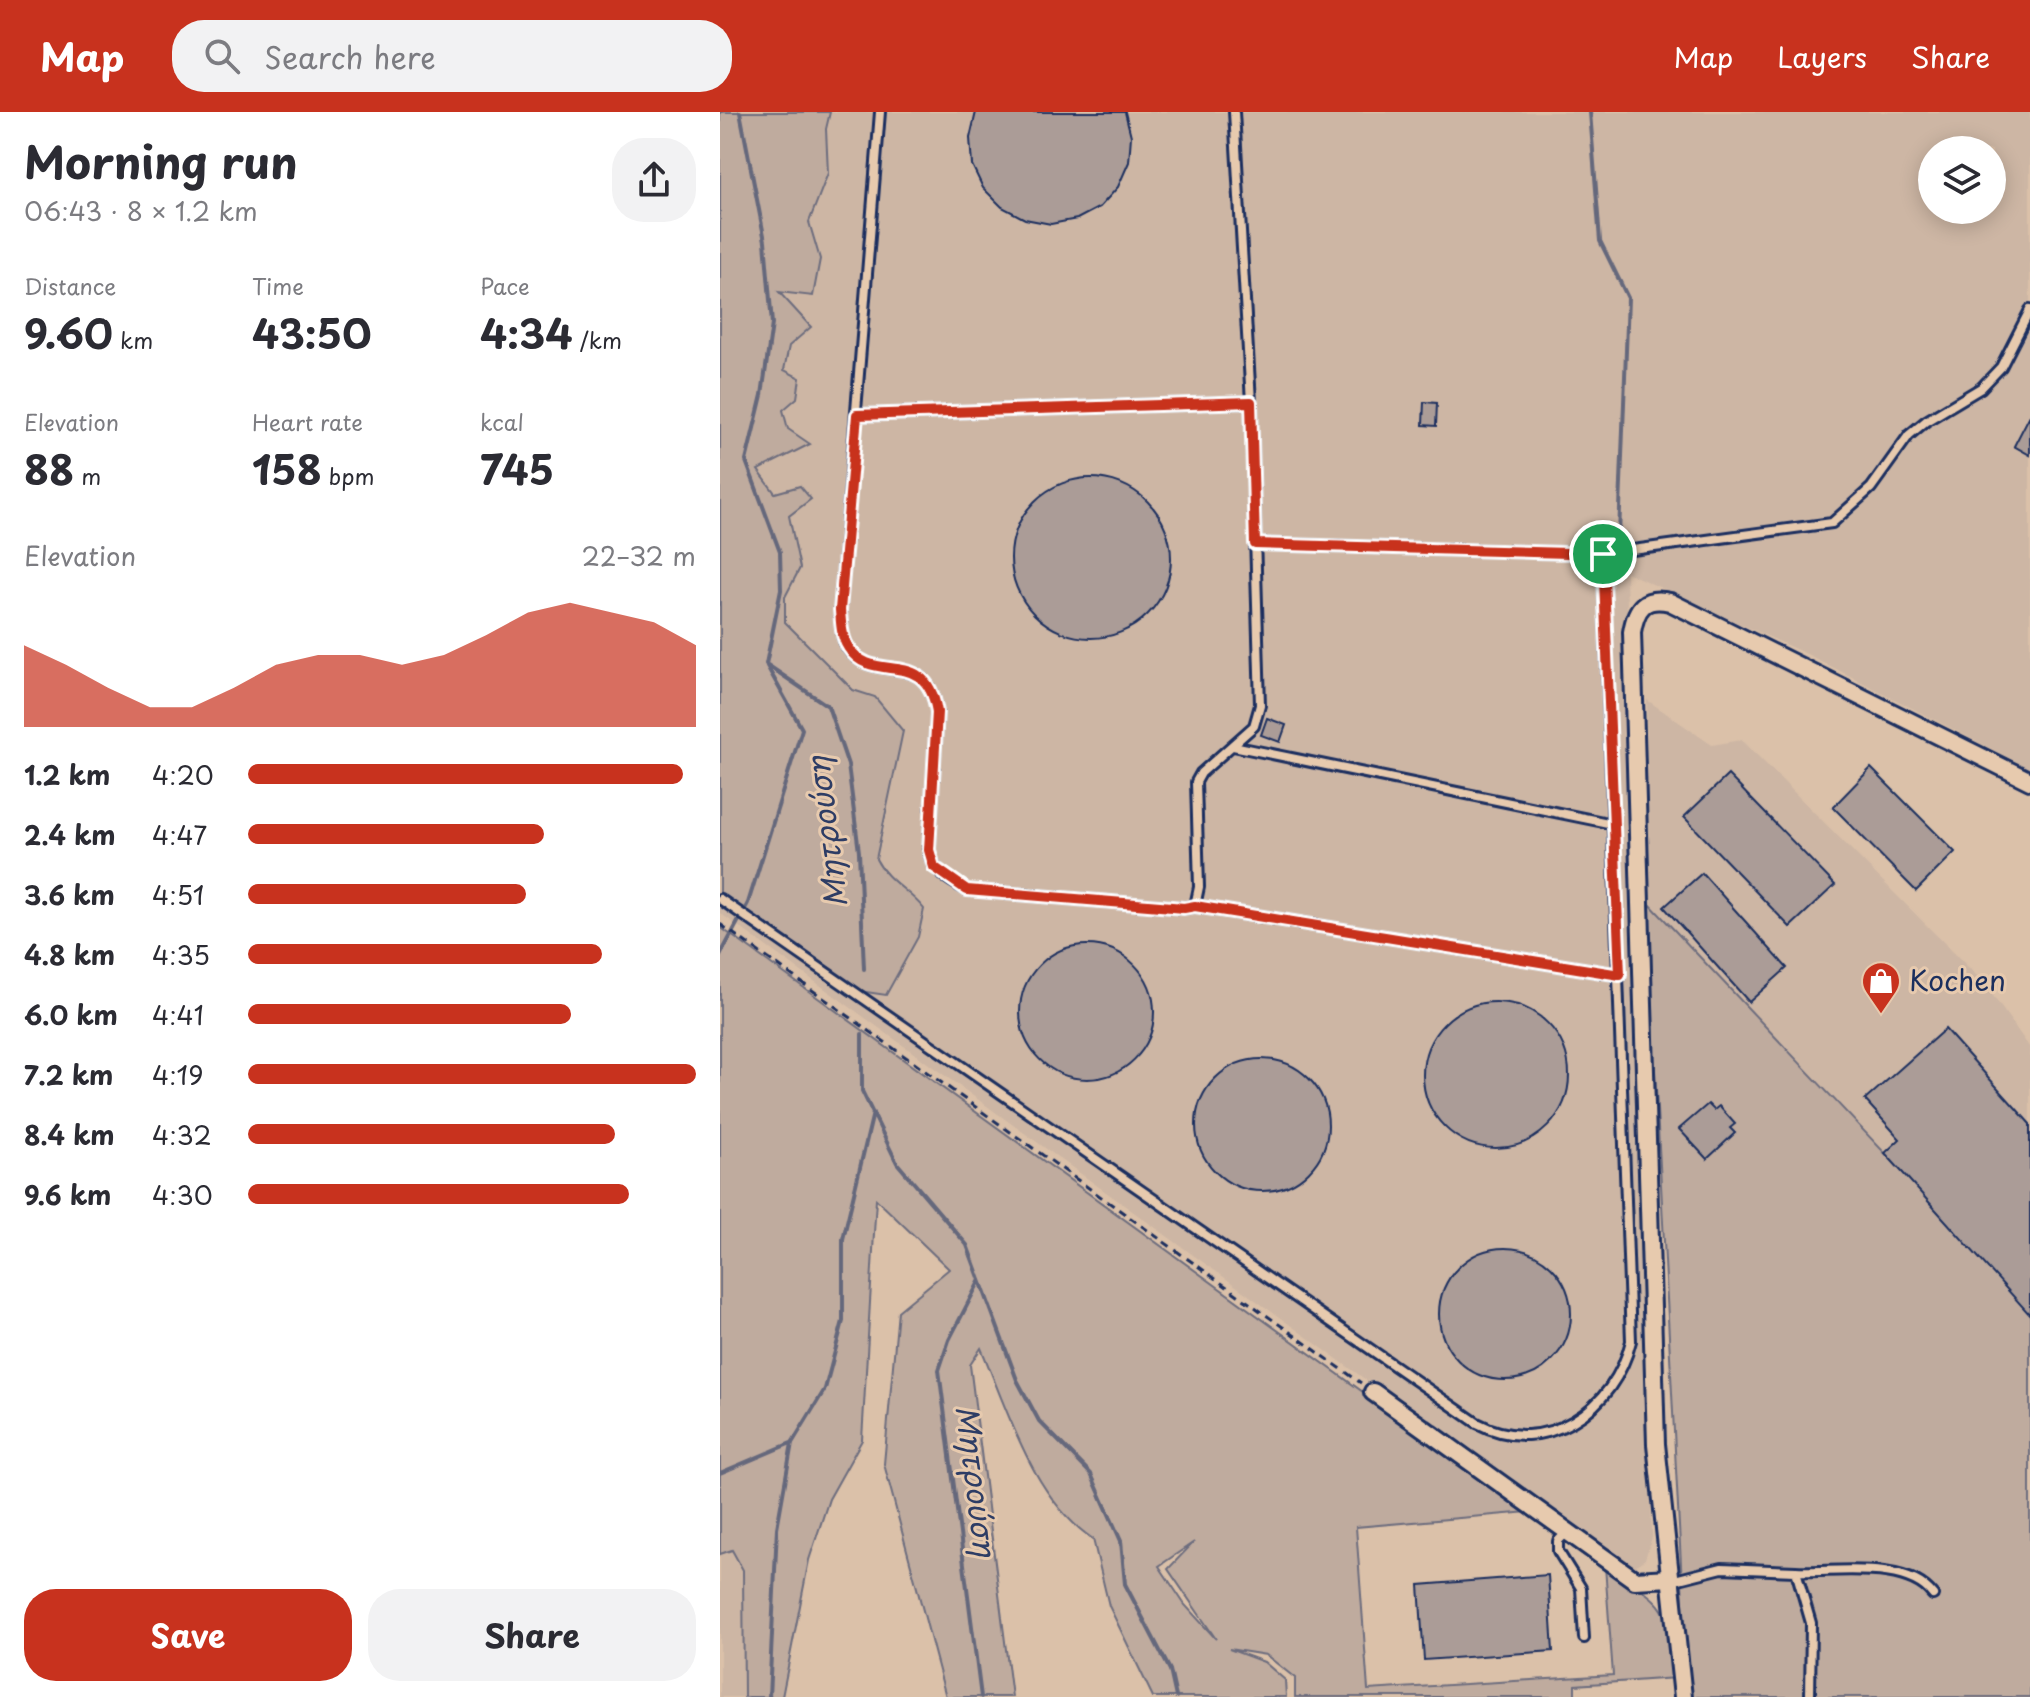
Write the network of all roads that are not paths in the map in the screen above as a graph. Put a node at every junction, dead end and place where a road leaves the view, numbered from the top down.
1 (880, 112) edge
2 (1234, 112) edge
3 (2030, 310) edge
4 (1251, 402) junction
5 (857, 415) junction
6 (1255, 544) junction
7 (1603, 554) junction
8 (1233, 746) junction
9 (2030, 781) edge
10 (1613, 824) junction
11 (720, 899) edge
12 (1195, 906) junction
13 (1620, 975) junction
14 (1373, 1392) road end
15 (1567, 1531) junction
16 (1796, 1571) junction
17 (1670, 1580) junction
18 (1933, 1595) dead end
19 (1584, 1638) dead end
20 (1683, 1697) edge
21 (1810, 1697) edge

1 - 5 lane
2 - 4 lane
3 - 7 lane
4 - 5 lane
4 - 6 lane
5 - 12 lane
6 - 7 lane
6 - 8 lane
7 - 10 lane
8 - 10 lane
8 - 12 lane
9 - 17 street
10 - 13 lane
11 - 13 lane
12 - 13 lane
14 - 15 street
15 - 17 street
15 - 19 lane
16 - 17 lane
16 - 18 lane
16 - 21 lane
17 - 20 street

